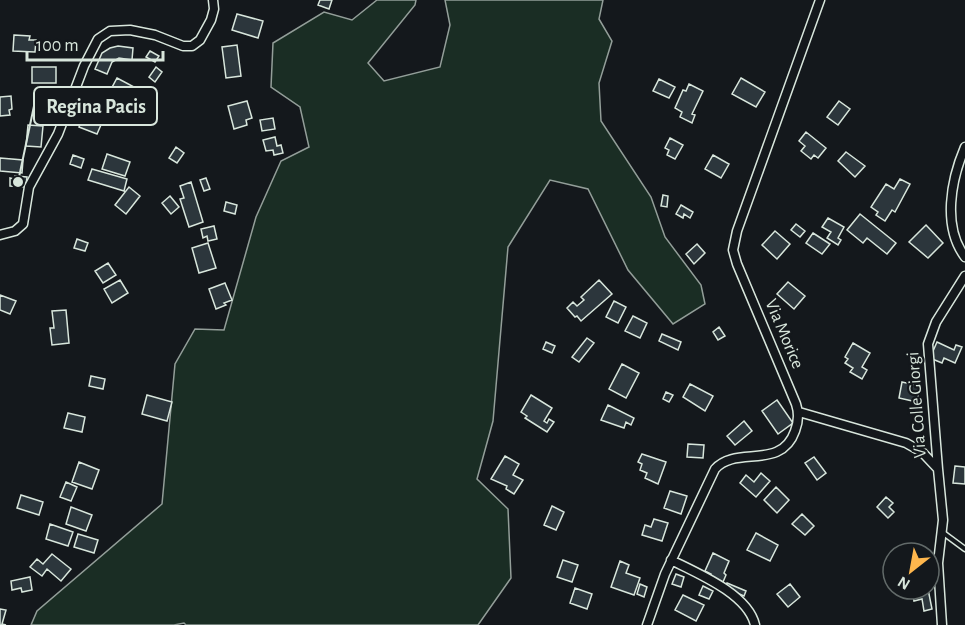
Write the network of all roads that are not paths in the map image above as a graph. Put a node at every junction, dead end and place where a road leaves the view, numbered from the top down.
1 (213, 0) edge
2 (820, 0) edge
3 (965, 147) edge
4 (0, 235) edge
5 (965, 257) edge
6 (965, 276) edge
7 (799, 412) junction
8 (938, 470) junction
9 (942, 532) junction
10 (965, 549) edge
11 (671, 560) junction
12 (647, 625) edge
13 (755, 625) edge
14 (942, 625) edge

1 - 4 street
2 - 7 street, Via Morice
3 - 5 street
6 - 8 street, Via Colle Giorgi
7 - 8 street
7 - 11 street
8 - 9 street, Via Colle Giorgi
9 - 10 lane
9 - 14 street, Via Colle Giorgi
11 - 12 street
11 - 13 street

